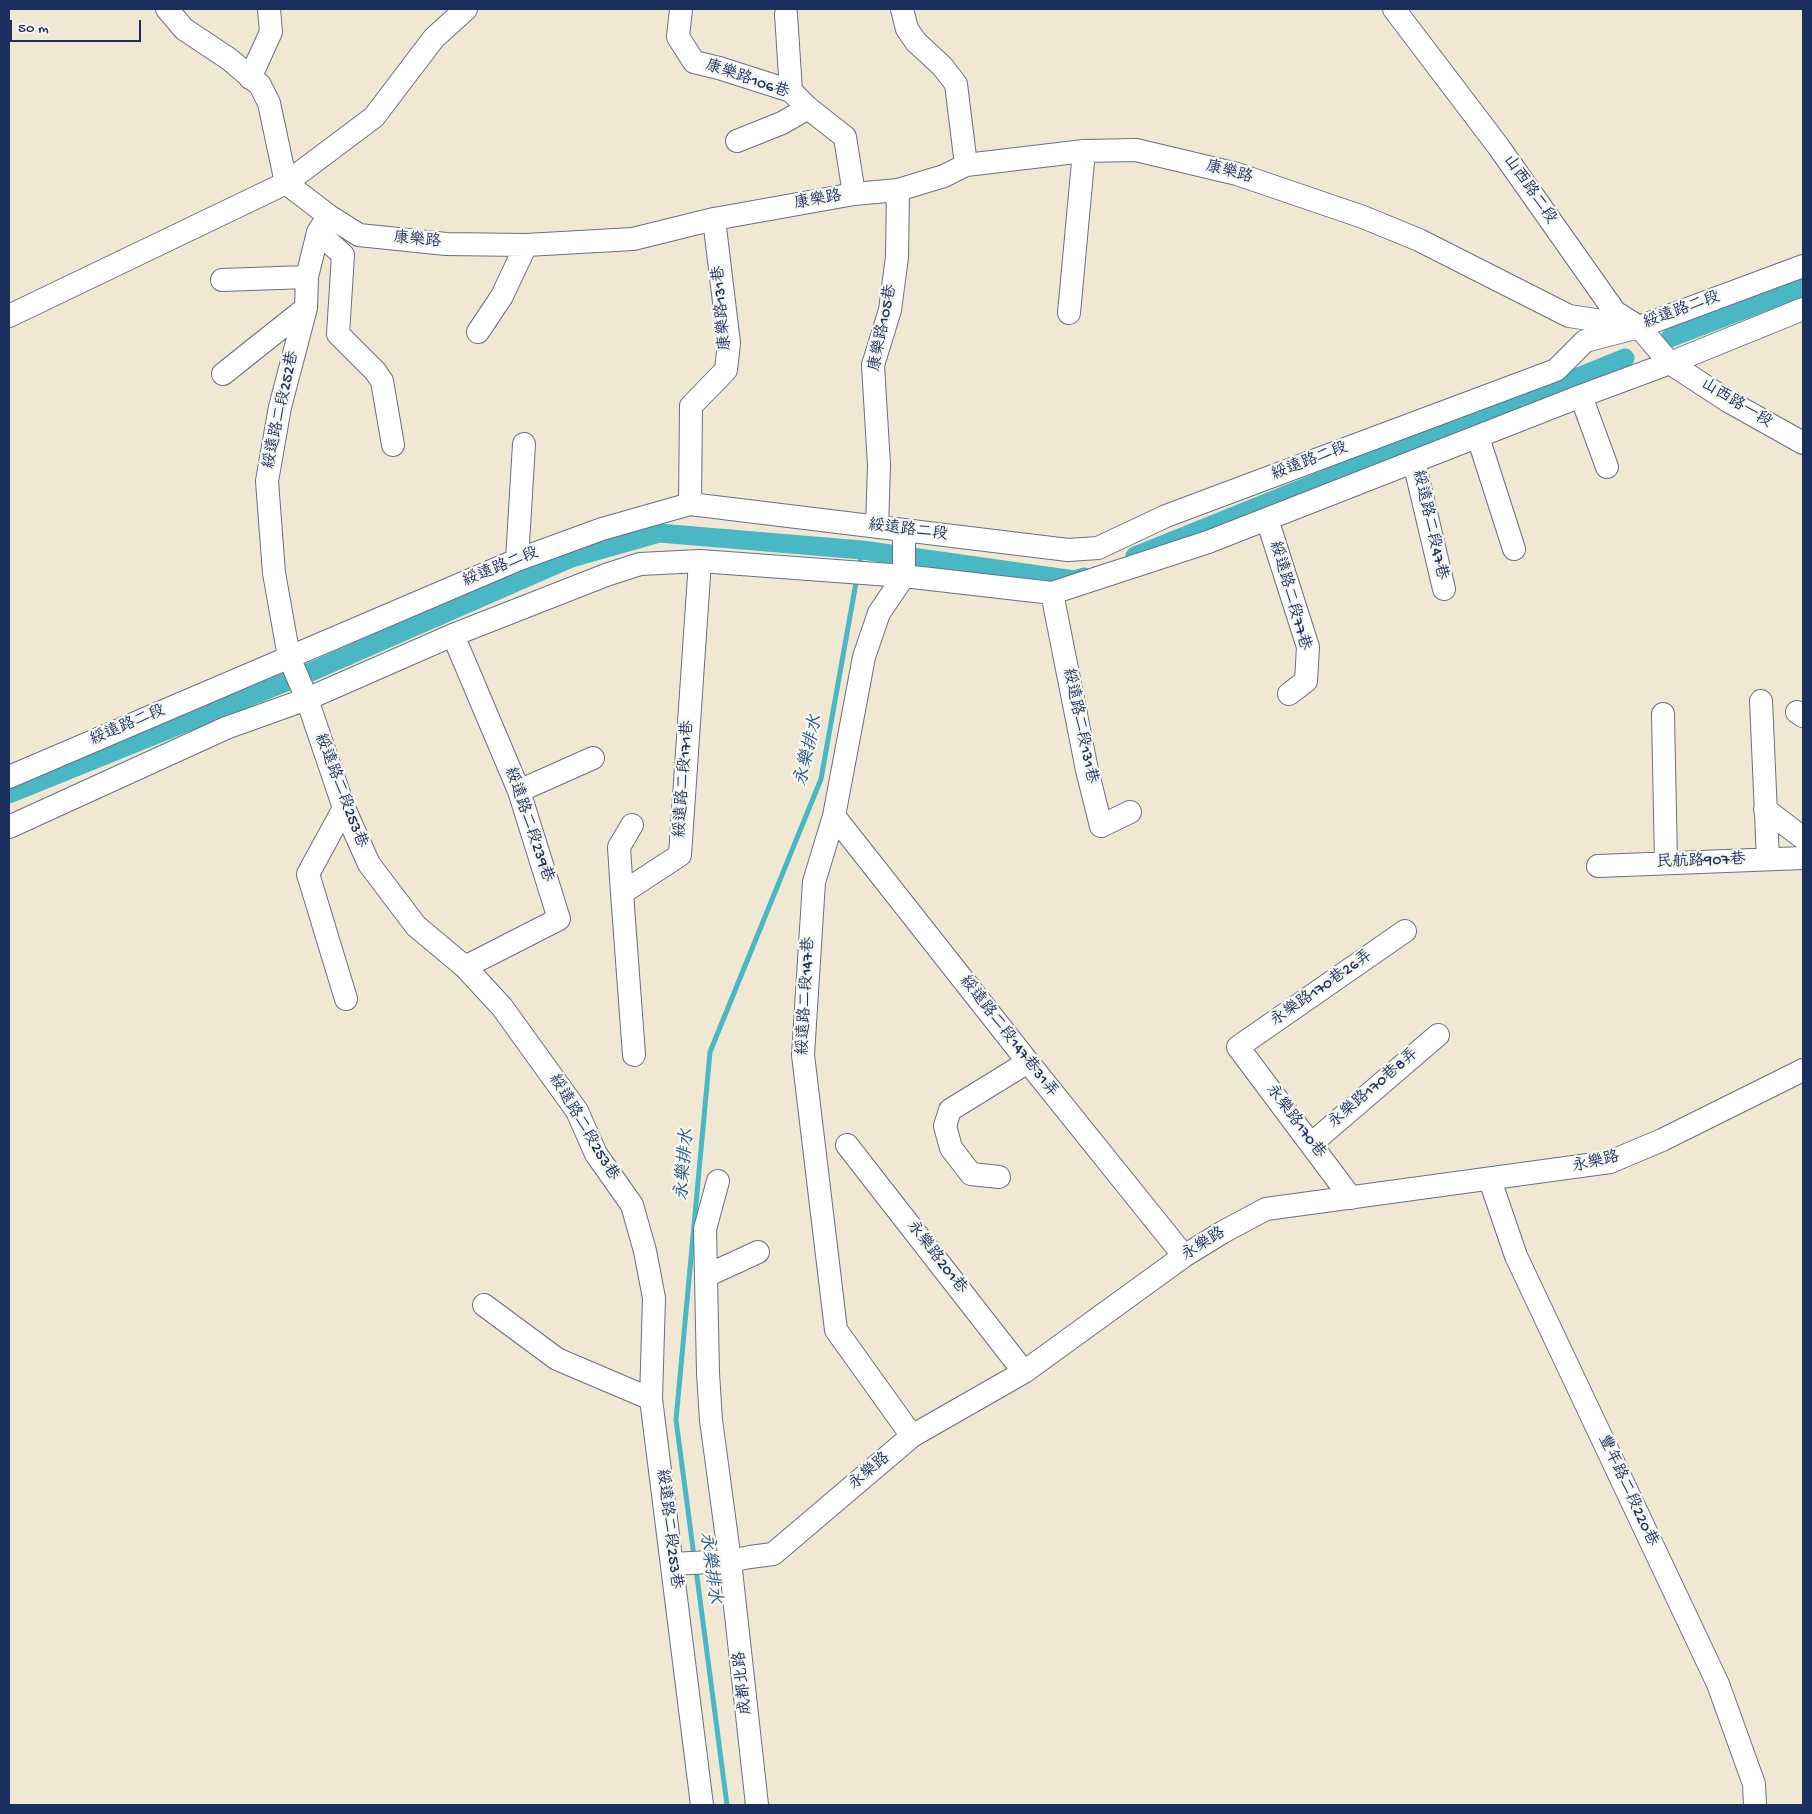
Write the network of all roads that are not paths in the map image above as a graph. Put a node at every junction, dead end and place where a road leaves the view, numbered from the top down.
1 (167, 9) edge
2 (270, 9) edge
3 (466, 9) edge
4 (681, 9) edge
5 (902, 9) edge
6 (1394, 9) edge
7 (786, 14) dead end
8 (250, 78) junction
9 (791, 91) junction
10 (808, 108) junction
11 (737, 141) dead end
12 (1084, 151) junction
13 (966, 166) junction
14 (286, 183) junction
15 (898, 190) junction
16 (854, 194) junction
17 (714, 219) junction
18 (323, 224) junction
19 (526, 245) junction
20 (1803, 266) edge
21 (308, 277) junction
22 (222, 280) dead end
23 (306, 308) junction
24 (1803, 309) edge
25 (1068, 313) dead end
26 (9, 316) edge
27 (1639, 327) junction
28 (478, 332) dead end
29 (1670, 363) junction
30 (223, 374) dead end
31 (1581, 396) junction
32 (1478, 437) junction
33 (1803, 442) edge
34 (524, 444) dead end
35 (393, 445) dead end
36 (1414, 462) junction
37 (1607, 466) dead end
38 (690, 504) junction
39 (1267, 519) junction
40 (877, 527) junction
41 (904, 531) junction
42 (1514, 549) dead end
43 (517, 560) junction
44 (700, 561) junction
45 (896, 576) junction
46 (1444, 589) dead end
47 (1052, 593) junction
48 (454, 634) junction
49 (291, 661) junction
50 (1289, 694) dead end
51 (307, 699) junction
52 (1760, 701) dead end
53 (1663, 714) dead end
54 (593, 758) dead end
55 (9, 777) edge
56 (519, 791) junction
57 (344, 808) junction
58 (1765, 809) junction
59 (1130, 812) dead end
60 (834, 816) junction
61 (632, 824) dead end
62 (9, 826) edge
63 (1803, 838) edge
64 (1803, 858) edge
65 (1768, 859) junction
66 (1666, 863) junction
67 (1598, 866) dead end
68 (622, 893) junction
69 (1405, 931) dead end
70 (465, 967) junction
71 (346, 999) dead end
72 (1438, 1035) dead end
73 (1238, 1047) joint
74 (634, 1055) dead end
75 (1028, 1062) junction
76 (1803, 1070) edge
77 (1311, 1144) junction
78 (847, 1145) dead end
79 (999, 1177) dead end
80 (1490, 1180) junction
81 (718, 1181) dead end
82 (1351, 1198) junction
83 (758, 1252) dead end
84 (1184, 1256) junction
85 (706, 1276) junction
86 (484, 1305) dead end
87 (1024, 1372) junction
88 (651, 1399) junction
89 (912, 1436) junction
90 (700, 1562) junction
91 (702, 1805) edge
92 (757, 1805) edge
93 (1755, 1805) edge

1 - 8 street
2 - 8 street
3 - 14 street
4 - 9 street, 康樂路106巷
5 - 13 street
6 - 27 street, 山西路二段
7 - 9 street
8 - 14 street
9 - 10 street, 康樂路106巷
10 - 11 street
10 - 16 street, 康樂路106巷
12 - 13 street, 康樂路
12 - 25 street
12 - 27 street, 康樂路
13 - 15 street, 康樂路
14 - 18 street, 康樂路
14 - 26 street
15 - 16 street, 康樂路
15 - 40 street, 康樂路105巷
16 - 17 street, 康樂路
17 - 19 street, 康樂路
17 - 38 street, 康樂路131巷
18 - 19 street, 康樂路
18 - 21 street, 綏遠路二段252巷
18 - 35 street
19 - 28 street
20 - 27 street, 綏遠路二段
21 - 22 street
21 - 23 street, 綏遠路二段252巷
23 - 30 street
23 - 49 street, 綏遠路二段252巷
24 - 29 street
27 - 29 street, 山西路二段
27 - 41 street, 綏遠路二段
29 - 31 street
29 - 33 street, 山西路一段
31 - 32 street
31 - 37 street
32 - 36 street
32 - 42 street
34 - 43 street
36 - 39 street
36 - 46 street, 綏遠路二段47巷
38 - 40 street, 綏遠路二段
38 - 43 street, 綏遠路二段
39 - 47 street
39 - 50 street, 綏遠路二段77巷
40 - 41 street, 綏遠路二段
41 - 45 street
43 - 49 street, 綏遠路二段
44 - 45 street
44 - 48 street
44 - 68 street, 綏遠路二段171巷
45 - 47 street
45 - 60 street, 綏遠路二段147巷
47 - 59 street, 綏遠路二段131巷
48 - 51 street
48 - 56 street, 綏遠路二段239巷
49 - 51 street, 綏遠路二段252巷
49 - 55 street, 綏遠路二段
51 - 57 street, 綏遠路二段253巷
51 - 62 street
52 - 58 street
53 - 66 street
54 - 56 street
56 - 70 street, 綏遠路二段239巷
57 - 70 street, 綏遠路二段253巷
57 - 71 street
58 - 63 street
58 - 65 street
60 - 75 street, 綏遠路二段147巷31弄
60 - 89 street, 綏遠路二段147巷
61 - 68 street
64 - 65 street, 民航路907巷
65 - 66 street, 民航路907巷
66 - 67 street, 民航路907巷
68 - 74 street
69 - 73 street, 永樂路170巷26弄
70 - 88 street, 綏遠路二段253巷
72 - 77 street, 永樂路170巷8弄
73 - 77 street, 永樂路170巷
75 - 79 street
75 - 84 street, 綏遠路二段147巷31弄
76 - 80 street, 永樂路
77 - 82 street, 永樂路170巷
78 - 87 street, 永樂路201巷
80 - 82 street, 永樂路
80 - 93 street, 豐年路二段220巷
81 - 85 street
82 - 84 street, 永樂路
83 - 85 street
84 - 87 street, 永樂路
85 - 90 street
86 - 88 street
87 - 89 street, 永樂路
88 - 90 street, 綏遠路二段253巷
89 - 90 street, 永樂路
90 - 91 street, 綏遠路二段253巷
90 - 92 street, 成都北路

